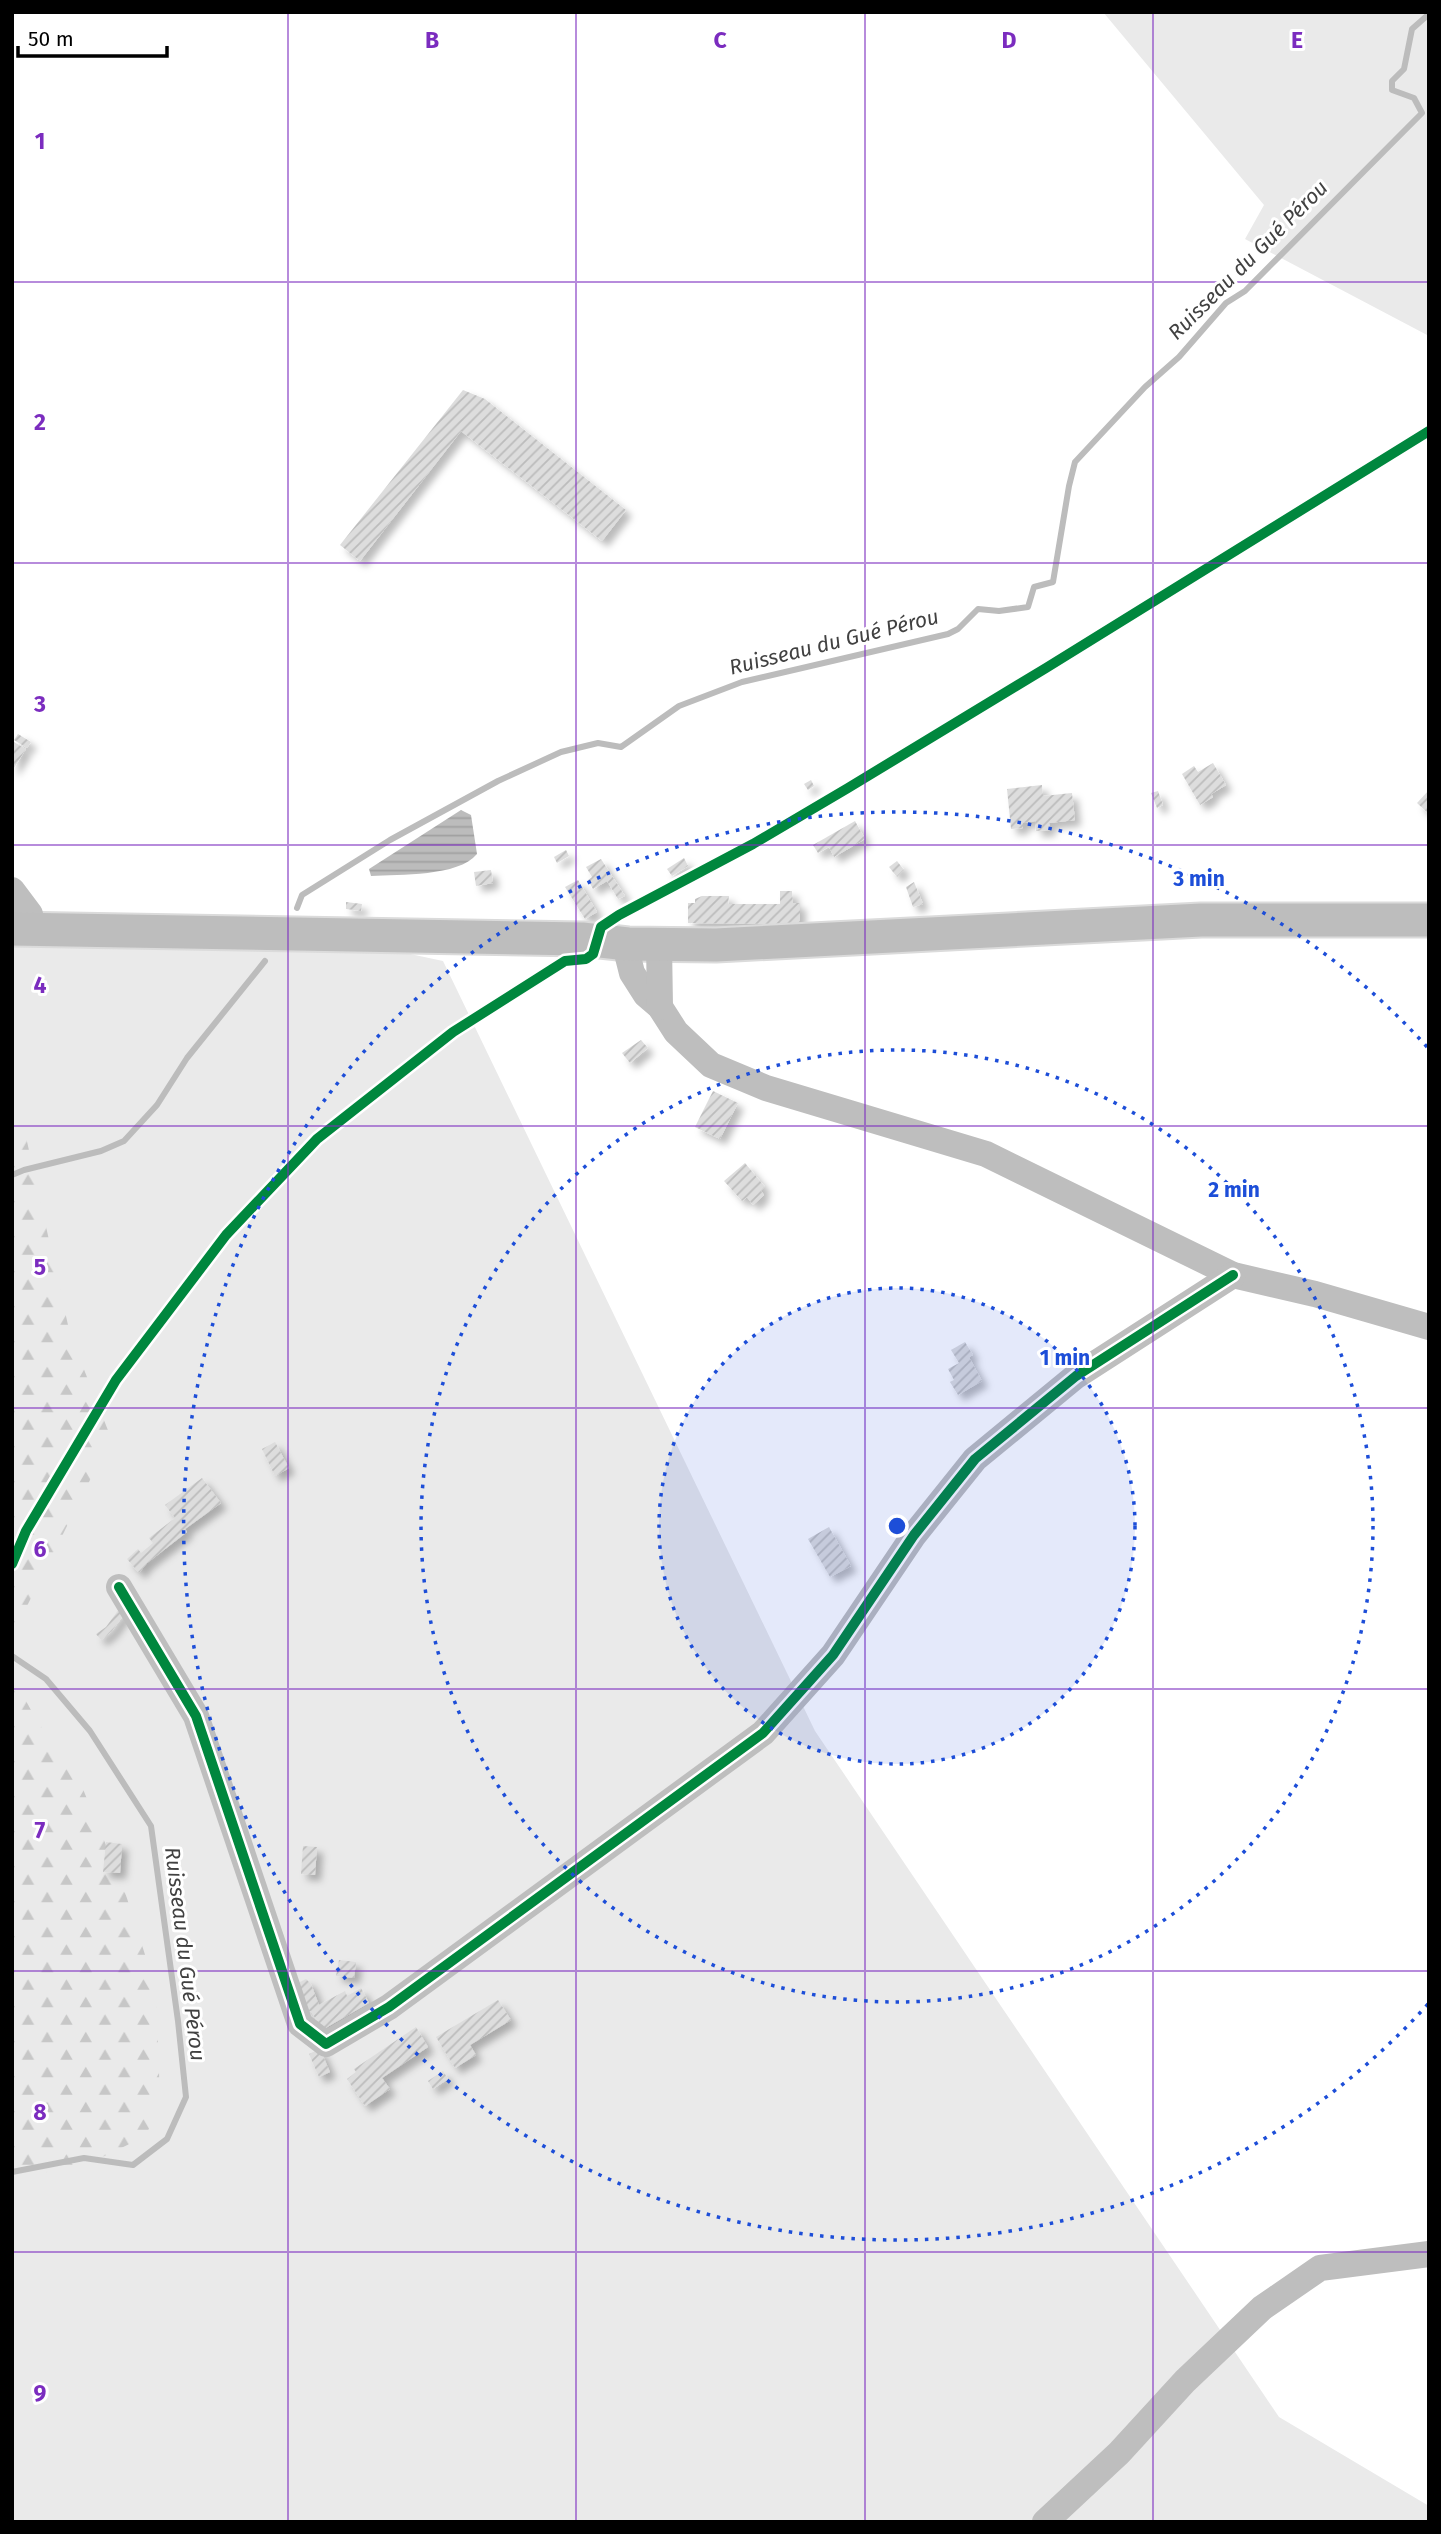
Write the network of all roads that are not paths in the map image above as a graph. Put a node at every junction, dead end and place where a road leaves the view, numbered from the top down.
1 (12, 890) edge
2 (1429, 920) edge
3 (22, 929) edge
4 (644, 944) junction
5 (1233, 1275) junction
6 (1429, 1327) edge
7 (119, 1587) dead end
8 (1429, 2254) edge
9 (1045, 2522) edge

1 - 3 street
2 - 4 main road
3 - 4 main road
4 - 5 street
5 - 6 street
5 - 7 street
8 - 9 street

